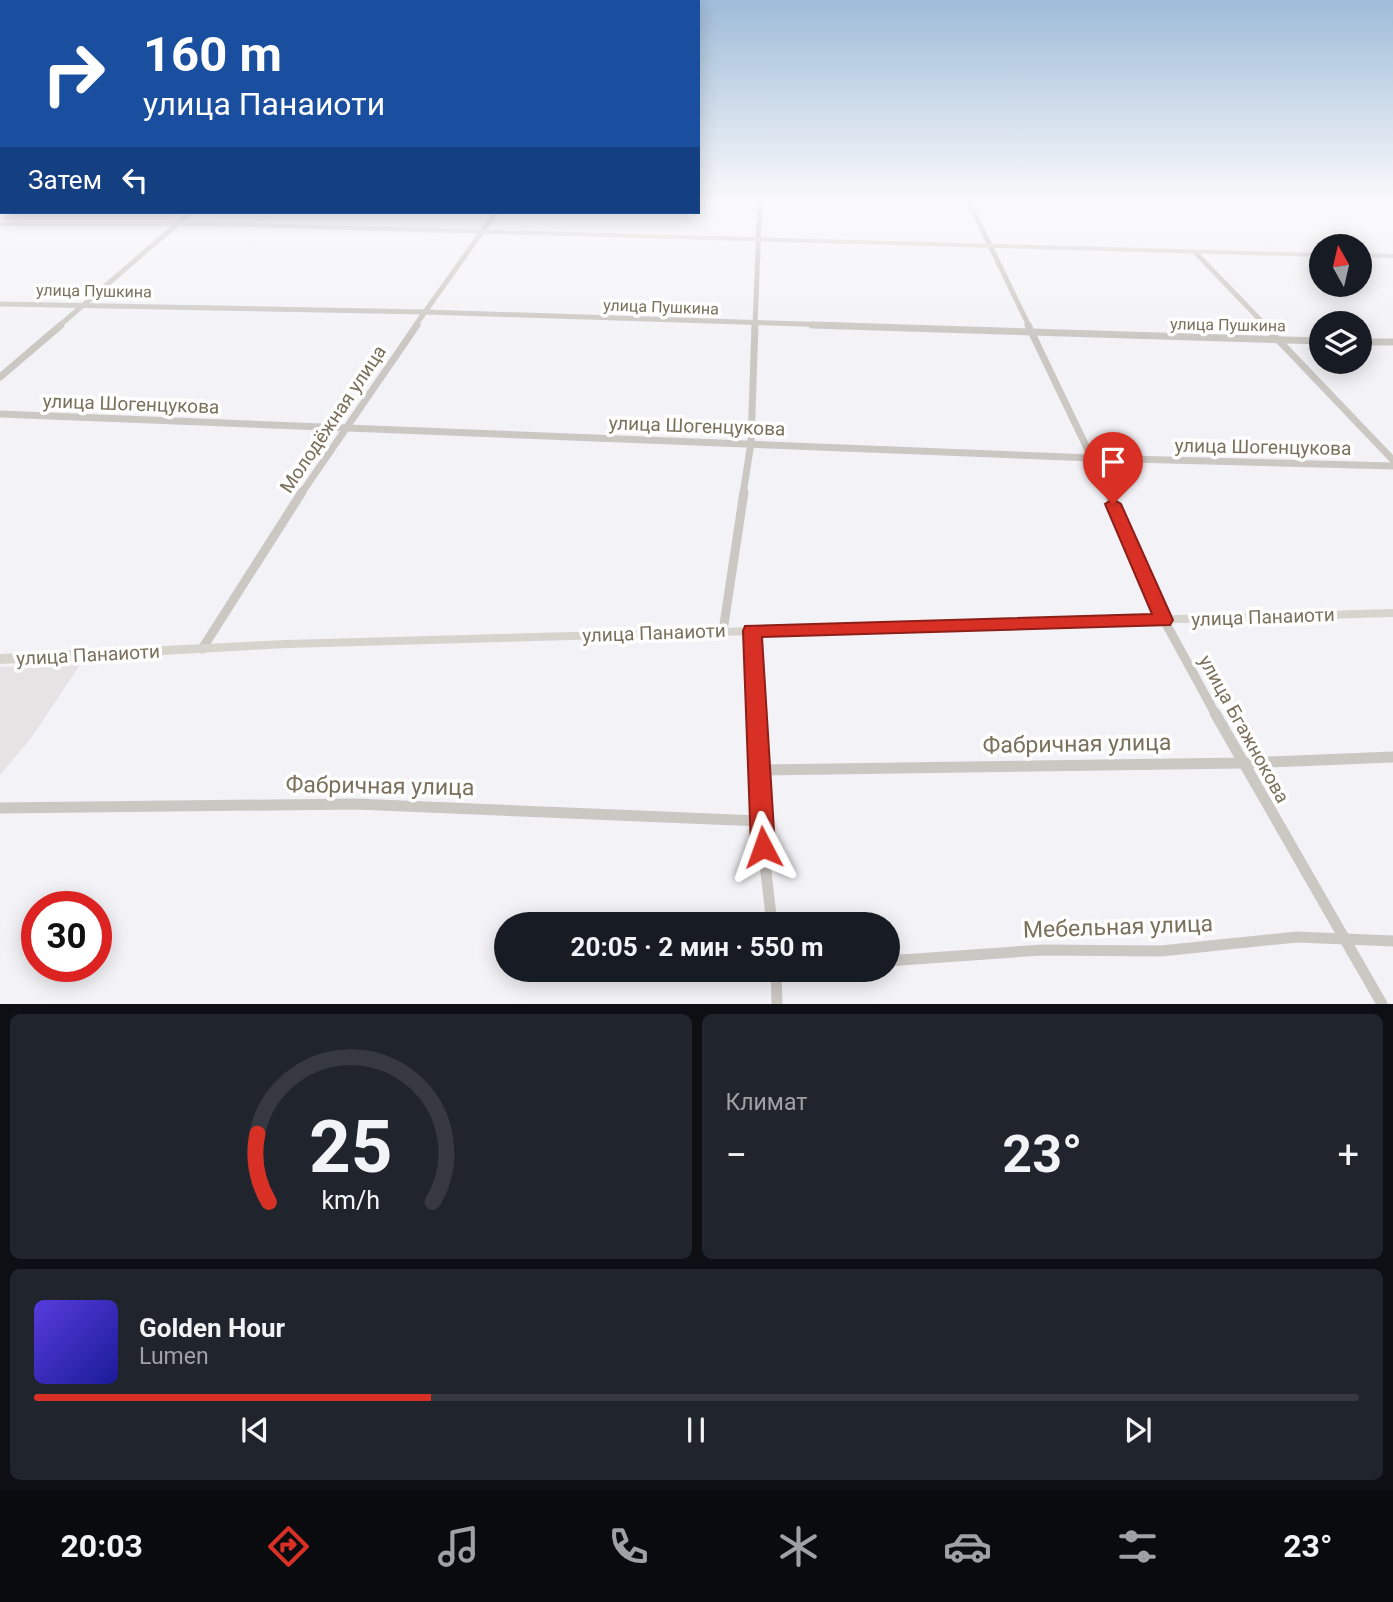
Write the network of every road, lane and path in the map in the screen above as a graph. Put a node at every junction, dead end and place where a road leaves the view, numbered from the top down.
1 (152, 245) edge
2 (473, 245) edge
3 (756, 245) edge
4 (908, 245) edge
5 (992, 247) junction
6 (1195, 252) junction
7 (1309, 254) edge
8 (1372, 255) edge
9 (1393, 256) edge
10 (0, 304) edge
11 (83, 304) junction
12 (426, 312) junction
13 (754, 325) junction
14 (1033, 334) junction
15 (1279, 341) junction
16 (1309, 341) edge
17 (1372, 342) edge
18 (1393, 342) edge
19 (0, 377) edge
20 (0, 414) edge
21 (343, 429) junction
22 (751, 443) junction
23 (1093, 458) junction
24 (1393, 460) edge
25 (1393, 466) edge
26 (1393, 613) edge
27 (1164, 620) junction
28 (723, 631) junction
29 (752, 631) junction
30 (202, 649) junction
31 (0, 659) edge
32 (1393, 757) edge
33 (1242, 763) junction
34 (761, 770) junction
35 (0, 808) edge
36 (760, 821) junction
37 (771, 912) edge
38 (1345, 941) junction
39 (1393, 941) edge
40 (900, 960) edge
41 (776, 982) edge
42 (777, 1003) edge
43 (1382, 1003) edge

1 - 11 street
2 - 12 street, Молодёжная улица
3 - 13 street
4 - 5 main road
5 - 6 main road
5 - 14 street, улица Бгажнокова
6 - 7 main road
6 - 15 street
8 - 9 main road
10 - 11 street, улица Пушкина
11 - 12 street, улица Пушкина
11 - 19 street
12 - 13 street, улица Пушкина
12 - 21 street, Молодёжная улица
13 - 14 street, улица Пушкина
13 - 22 street
14 - 15 street, улица Пушкина
14 - 23 street, улица Бгажнокова
15 - 16 street, улица Пушкина
15 - 24 street
17 - 18 street
20 - 21 street, улица Шогенцукова
21 - 22 street, улица Шогенцукова
21 - 30 street, Молодёжная улица
22 - 23 street, улица Шогенцукова
22 - 28 street
23 - 25 street, улица Шогенцукова
23 - 27 street, улица Бгажнокова
26 - 27 main road, улица Панаиоти
27 - 29 main road, улица Панаиоти
27 - 33 street, улица Бгажнокова
28 - 29 main road, улица Панаиоти
28 - 30 main road, улица Панаиоти
29 - 34 street
30 - 31 main road, улица Панаиоти
32 - 33 street, Фабричная улица
33 - 34 street, Фабричная улица
33 - 38 street, улица Бгажнокова
34 - 36 street
35 - 36 street, Фабричная улица
36 - 37 street
38 - 39 street, Мебельная улица
38 - 40 street, Мебельная улица
38 - 43 street, улица Бгажнокова
41 - 42 street

